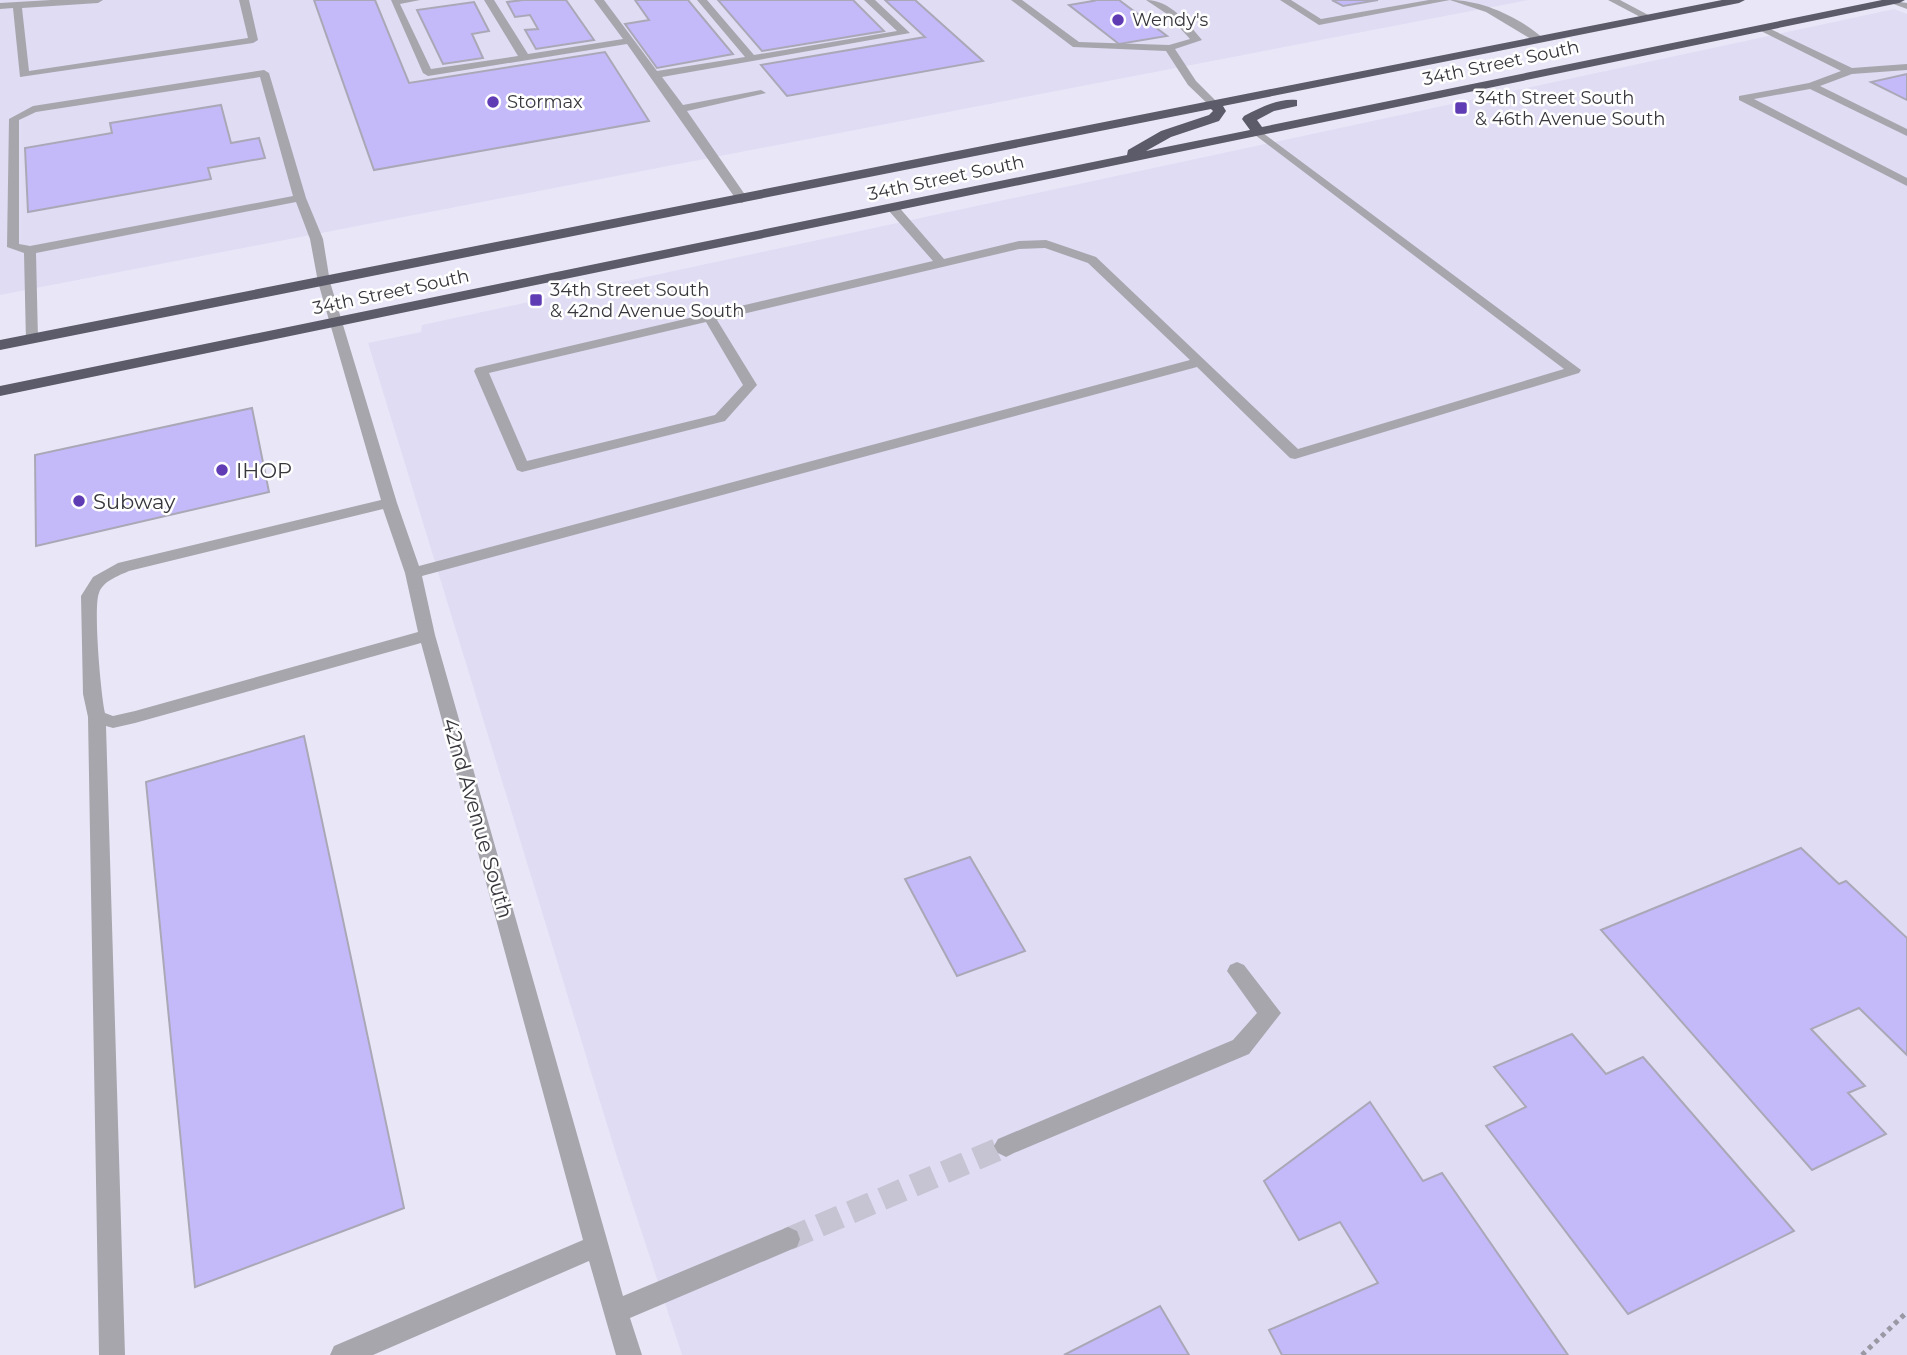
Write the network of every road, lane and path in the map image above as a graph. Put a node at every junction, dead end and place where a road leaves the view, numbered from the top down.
1 (98, 0) edge
2 (244, 0) edge
3 (415, 0) edge
4 (489, 0) edge
5 (599, 0) edge
6 (702, 0) edge
7 (869, 0) edge
8 (1016, 0) edge
9 (1151, 0) edge
10 (1285, 0) edge
11 (1444, 0) edge
12 (1455, 0) edge
13 (1614, 0) edge
14 (1739, 0) edge
15 (1895, 0) edge
16 (17, 5) junction
17 (0, 6) edge
18 (1907, 6) edge
19 (1650, 18) junction
20 (1762, 28) junction
21 (1540, 40) junction
22 (630, 41) junction
23 (1168, 48) junction
24 (525, 58) junction
25 (752, 59) junction
26 (1907, 67) edge
27 (1850, 71) junction
28 (655, 75) junction
29 (1351, 77) junction
30 (1811, 86) junction
31 (761, 93) dead end
32 (1215, 105) junction
33 (680, 109) junction
34 (1259, 132) junction
35 (1907, 133) edge
36 (1120, 161) junction
37 (1907, 183) edge
38 (300, 198) junction
39 (742, 199) junction
40 (893, 208) junction
41 (30, 250) junction
42 (940, 263) junction
43 (324, 282) junction
44 (709, 317) junction
45 (336, 323) junction
46 (31, 339) junction
47 (0, 345) edge
48 (1200, 362) junction
49 (0, 391) edge
50 (389, 503) junction
51 (413, 573) junction
52 (427, 635) junction
53 (97, 717) junction
54 (1237, 971) dead end
55 (1006, 1146) tunnel mouth
56 (788, 1239) tunnel mouth
57 (598, 1245) junction
58 (615, 1312) junction
59 (1907, 1312) edge
60 (112, 1355) edge
61 (344, 1355) edge
62 (629, 1355) edge
63 (1862, 1355) edge

1 - 16 street
2 - 16 street
3 - 24 street
4 - 24 street
5 - 22 street
6 - 25 street
7 - 25 street
8 - 23 street
9 - 23 street
10 - 11 street
12 - 21 street
13 - 19 street
14 - 19 highway, 34th Street South
15 - 18 street
15 - 20 highway, 34th Street South
16 - 17 street
19 - 21 highway, 34th Street South
20 - 27 street
20 - 34 highway, 34th Street South
21 - 29 highway, 34th Street South
22 - 24 street
22 - 28 street
23 - 32 street
25 - 28 street
26 - 27 street
27 - 30 street
28 - 33 street
29 - 32 highway, 34th Street South
29 - 34 highway
30 - 35 street
30 - 37 street
31 - 33 street
32 - 36 highway
32 - 39 highway, 34th Street South
33 - 39 street
34 - 36 highway, 34th Street South
34 - 48 street
36 - 40 highway, 34th Street South
38 - 41 street
38 - 41 street, 42nd Avenue South
38 - 43 street, 42nd Avenue South
39 - 43 highway, 34th Street South
40 - 42 street
40 - 45 highway, 34th Street South
41 - 46 street
42 - 44 street
42 - 48 street
43 - 45 street, 42nd Avenue South
43 - 46 highway, 34th Street South
44 - 44 street
45 - 49 highway, 34th Street South
45 - 50 street, 42nd Avenue South
46 - 47 highway, 34th Street South
48 - 51 street
50 - 51 street, 42nd Avenue South
50 - 53 street
51 - 52 street, 42nd Avenue South
52 - 53 street
52 - 57 street, 42nd Avenue South
53 - 60 street
54 - 55 street
56 - 58 street
57 - 58 street, 42nd Avenue South
57 - 61 street
58 - 62 street, 42nd Avenue South
59 - 63 path

